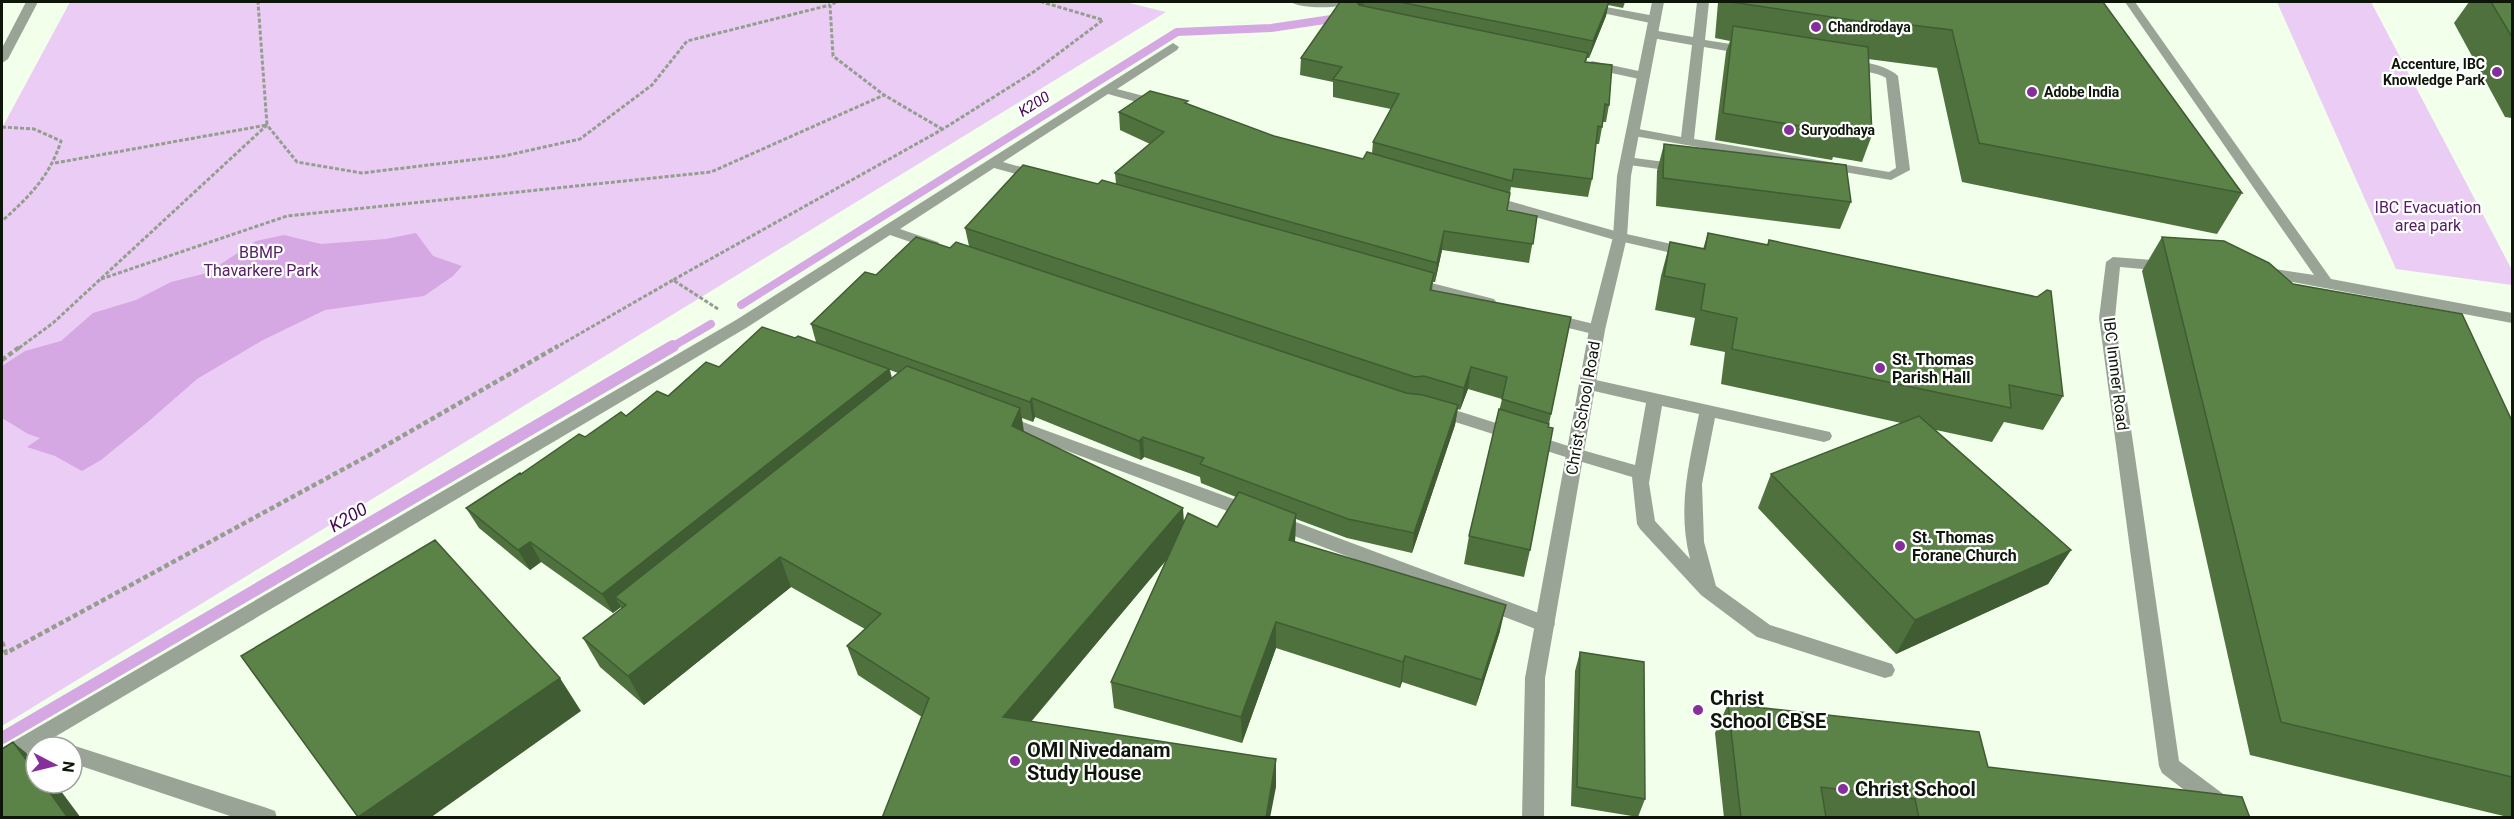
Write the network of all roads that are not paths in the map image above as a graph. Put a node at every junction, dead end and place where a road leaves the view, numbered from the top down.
1 (32, 2) edge
2 (1297, 2) edge
3 (1346, 2) edge
4 (1564, 2) edge
5 (1658, 2) edge
6 (1703, 2) edge
7 (2130, 2) edge
8 (1653, 27) junction
9 (1698, 44) junction
10 (1173, 47) dead end
11 (1767, 53) edge
12 (2, 58) edge
13 (1573, 62) edge
14 (1835, 63) edge
15 (1644, 76) junction
16 (1107, 90) junction
17 (1175, 109) edge
18 (1633, 132) junction
19 (1687, 142) junction
20 (1627, 161) junction
21 (993, 163) junction
22 (1697, 170) edge
23 (1050, 179) edge
24 (1472, 195) edge
25 (889, 230) junction
26 (1620, 237) junction
27 (946, 249) edge
28 (1700, 255) edge
29 (2183, 267) edge
30 (2242, 271) edge
31 (1399, 280) edge
32 (2326, 282) junction
33 (1509, 308) edge
34 (1531, 314) edge
35 (2512, 318) edge
36 (741, 324) junction
37 (1597, 330) junction
38 (762, 332) edge
39 (1587, 384) junction
40 (1655, 400) junction
41 (1420, 406) edge
42 (1708, 412) junction
43 (989, 415) edge
44 (1824, 436) dead end
45 (1575, 454) junction
46 (1642, 474) junction
47 (1708, 590) junction
48 (1545, 624) junction
49 (1885, 669) dead end
50 (56, 735) edge
51 (24, 750) edge
52 (2, 758) edge
53 (84, 758) edge
54 (267, 818) edge
55 (1533, 818) edge
56 (2238, 818) edge

1 - 12 street
2 - 3 street
4 - 8 street
5 - 8 street, Christ School Road
6 - 9 street
7 - 32 street
8 - 9 street
8 - 15 street, Christ School Road
9 - 11 street
9 - 19 street
10 - 16 street
13 - 15 street
14 - 19 street
15 - 18 street, Christ School Road
16 - 17 street
16 - 21 street
18 - 19 street
18 - 20 street, Christ School Road
20 - 22 street
20 - 26 street, Christ School Road
21 - 23 street
21 - 25 street
24 - 26 street
25 - 27 street
25 - 36 street
26 - 28 street
26 - 37 street, Christ School Road
29 - 56 street, IBC Innner Road
30 - 32 street
31 - 33 street
32 - 35 street
34 - 37 street
36 - 38 street
36 - 50 street
37 - 39 street, Christ School Road
39 - 40 street
39 - 45 street, Christ School Road
40 - 42 street
40 - 46 street
41 - 45 street
42 - 44 street
42 - 47 street
43 - 48 street
45 - 46 street
45 - 48 street, Christ School Road
46 - 47 street
47 - 49 street
48 - 55 street, Christ School Road
51 - 52 street
53 - 54 street

